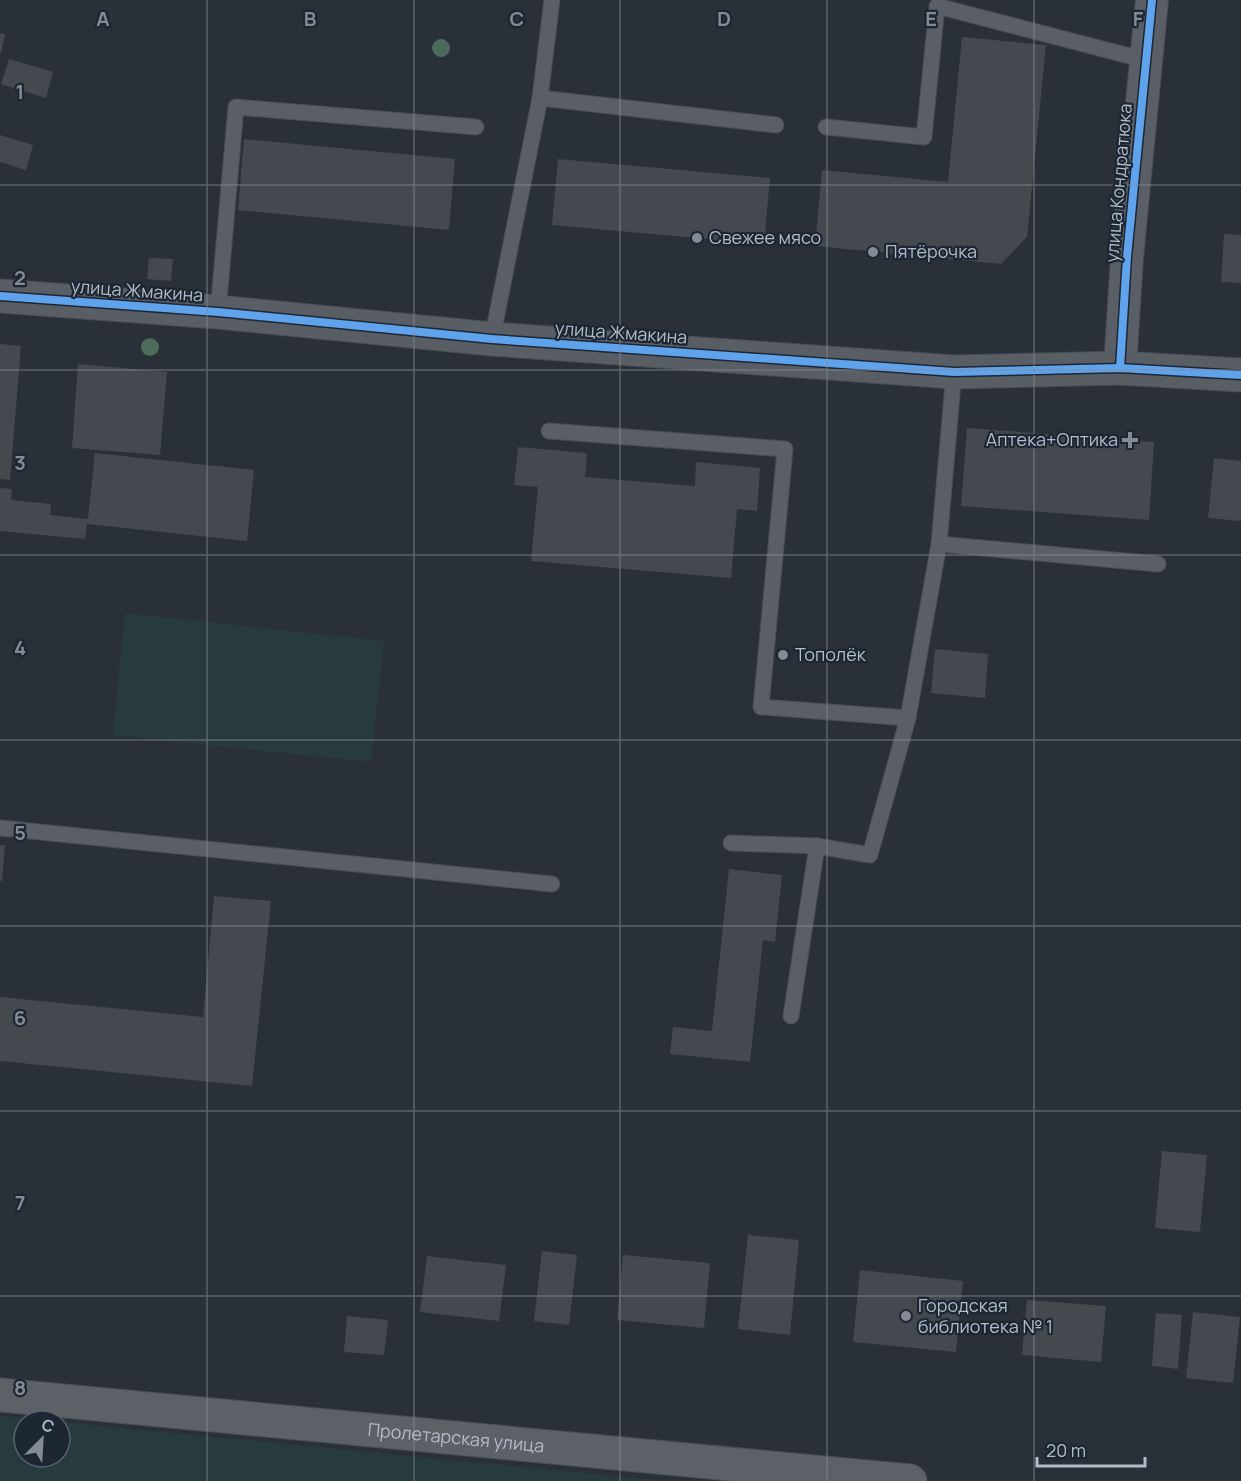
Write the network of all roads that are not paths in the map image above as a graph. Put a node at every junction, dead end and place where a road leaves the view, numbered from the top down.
1 (552, 0) edge
2 (1152, 0) edge
3 (938, 3) edge
4 (1145, 60) junction
5 (540, 98) junction
6 (776, 125) dead end
7 (476, 127) dead end
8 (826, 127) dead end
9 (0, 296) edge
10 (218, 312) junction
11 (492, 339) junction
12 (1120, 368) junction
13 (954, 372) junction
14 (1241, 375) edge
15 (549, 430) dead end
16 (939, 544) junction
17 (1158, 564) dead end
18 (908, 718) junction
19 (0, 828) edge
20 (731, 843) dead end
21 (817, 846) junction
22 (552, 884) dead end
23 (791, 1016) dead end
24 (0, 1395) edge
25 (910, 1481) edge

1 - 5 lane
2 - 4 street, улица Кондратюка
3 - 4 lane
3 - 8 lane
4 - 12 street, улица Кондратюка
5 - 6 lane
5 - 11 lane
7 - 10 lane
9 - 10 street, улица Жмакина
10 - 11 street, улица Жмакина
11 - 13 street, улица Жмакина
12 - 13 street, улица Жмакина
12 - 14 street, улица Жмакина
13 - 16 lane
15 - 18 lane
16 - 17 lane
16 - 18 lane
18 - 21 lane
19 - 22 lane
20 - 21 lane
21 - 23 lane
24 - 25 main road, Пролетарская улица

